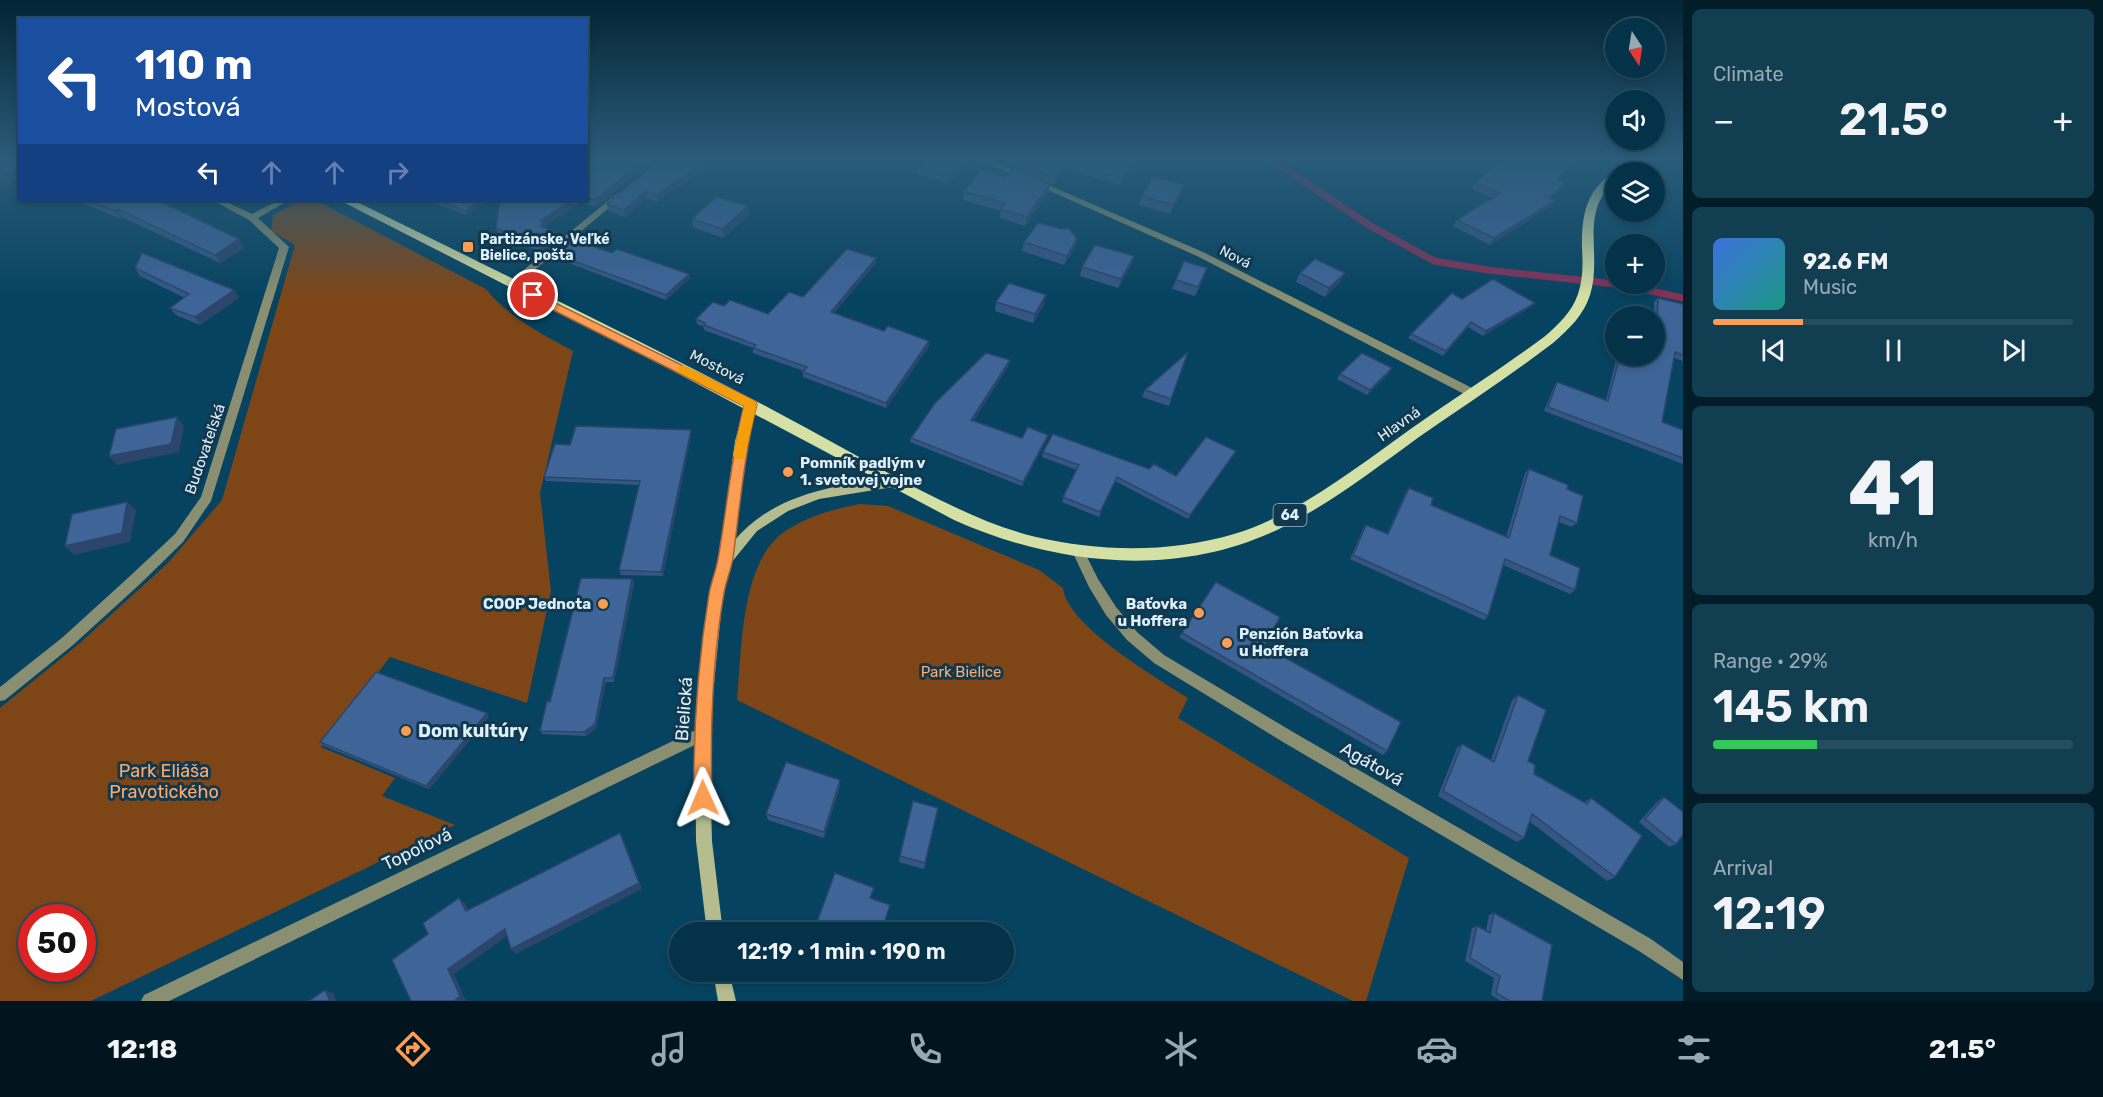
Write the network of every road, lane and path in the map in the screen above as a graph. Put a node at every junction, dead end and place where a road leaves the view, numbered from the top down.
1 (225, 205) edge
2 (276, 205) edge
3 (354, 205) edge
4 (608, 205) edge
5 (1087, 205) edge
6 (1592, 205) edge
7 (252, 218) junction
8 (512, 284) junction
9 (1472, 393) junction
10 (750, 404) junction
11 (893, 482) junction
12 (1078, 551) junction
13 (725, 561) junction
14 (0, 695) edge
15 (702, 734) junction
16 (714, 922) edge
17 (1683, 972) edge
18 (723, 982) edge
19 (150, 1001) edge
20 (727, 1001) edge

1 - 7 street, Budovateľská
2 - 7 street
3 - 8 main road, Mostová / 64
4 - 8 street
5 - 9 street, Nová
6 - 9 main road, Hlavná / 64
7 - 14 street, Budovateľská
8 - 10 main road, Mostová / 64
9 - 12 main road, Hlavná / 64
10 - 11 main road, Mostová / 64
10 - 13 main road, Bielická
11 - 12 main road, Mostová / 64
11 - 13 main road, Bielická
12 - 17 street, Agátová
13 - 15 main road, Bielická
15 - 16 main road, Bielická
15 - 19 street, Topoľová
18 - 20 main road

